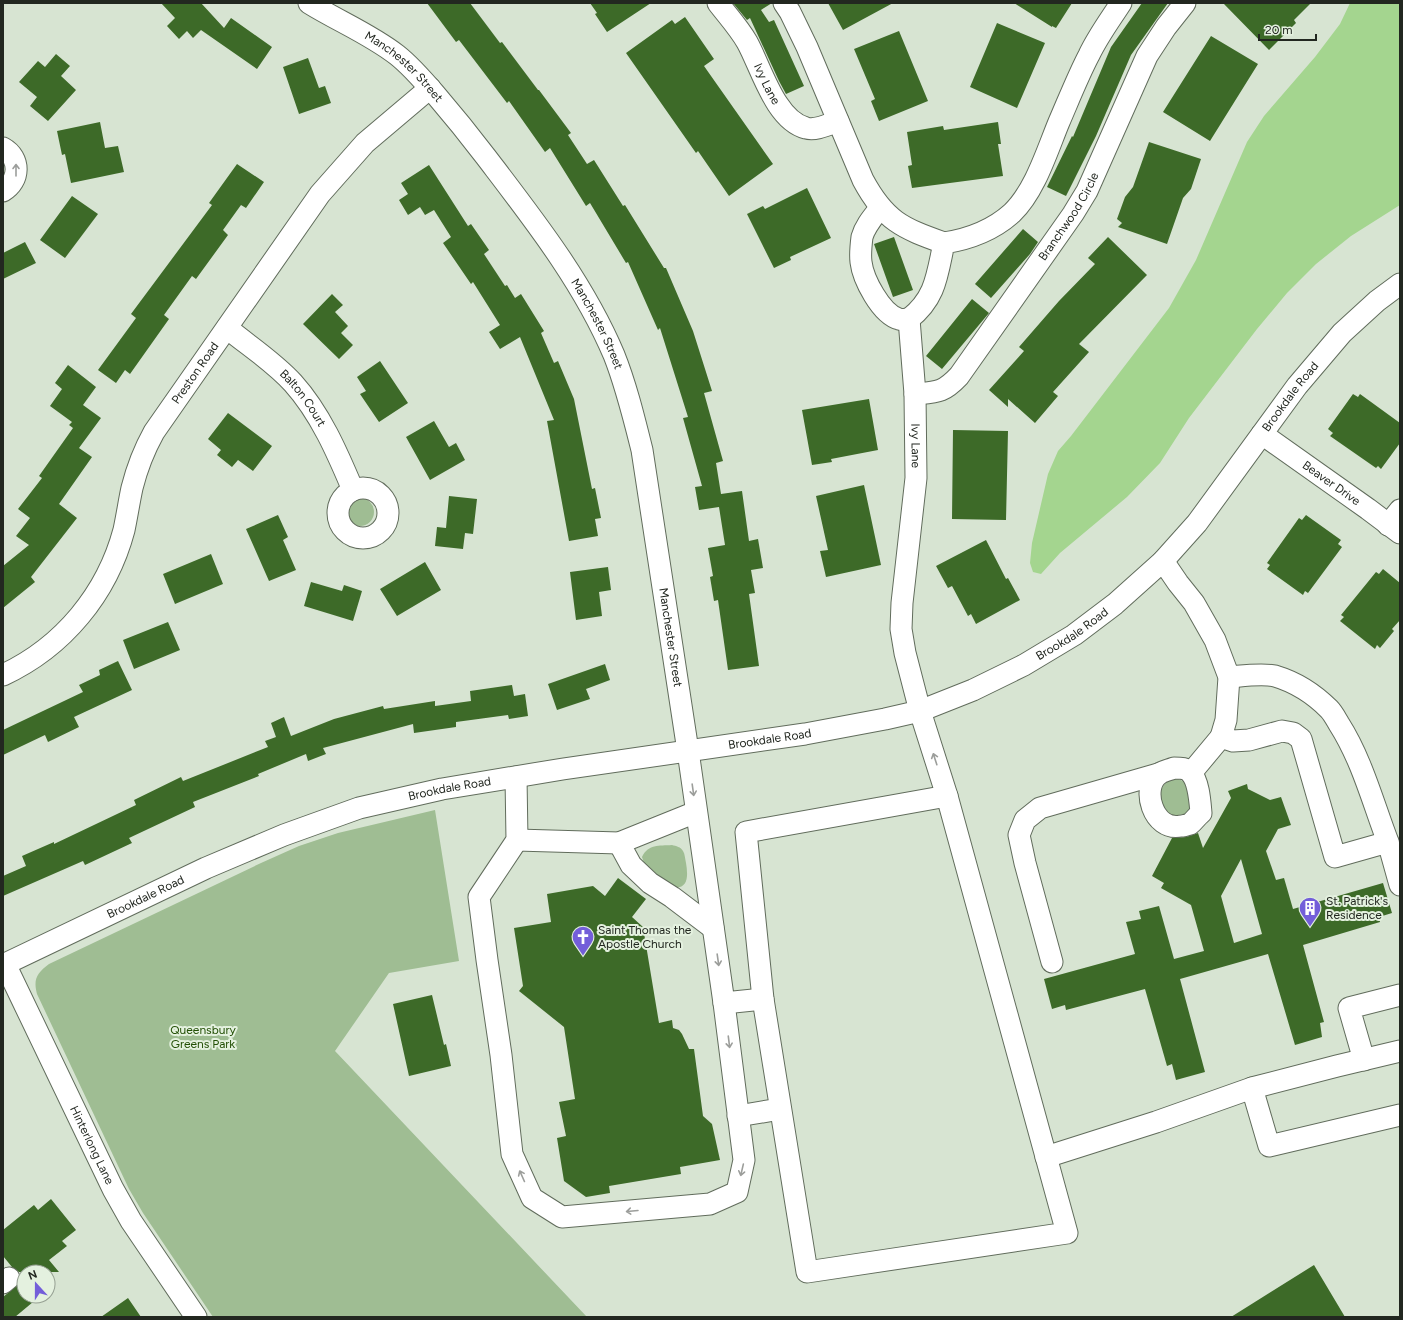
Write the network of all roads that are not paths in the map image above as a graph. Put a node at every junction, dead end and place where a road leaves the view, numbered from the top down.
1 (309, 3) edge
2 (718, 3) edge
3 (784, 3) edge
4 (1121, 3) edge
5 (1185, 3) edge
6 (430, 88) junction
7 (838, 121) junction
8 (3, 148) edge
9 (3, 191) edge
10 (880, 208) junction
11 (944, 243) junction
12 (1400, 284) edge
13 (909, 319) junction
14 (226, 328) junction
15 (915, 394) junction
16 (1262, 434) junction
17 (353, 490) dead end
18 (1396, 523) edge
19 (1163, 561) junction
20 (3, 675) edge
21 (1229, 677) junction
22 (920, 710) junction
23 (1221, 737) junction
24 (688, 751) junction
25 (1191, 773) junction
26 (1158, 774) junction
27 (516, 777) junction
28 (947, 796) junction
29 (696, 812) junction
30 (517, 840) junction
31 (1388, 842) junction
32 (619, 843) junction
33 (1400, 885) edge
34 (713, 928) junction
35 (1052, 962) dead end
36 (4, 965) edge
37 (1400, 995) edge
38 (763, 999) junction
39 (724, 1003) junction
40 (1400, 1051) edge
41 (1364, 1060) junction
42 (1252, 1088) junction
43 (780, 1109) junction
44 (1400, 1115) edge
45 (738, 1116) junction
46 (1046, 1157) junction
47 (196, 1317) edge

1 - 6 street, Manchester Street
2 - 7 street, Ivy Lane
3 - 7 street
4 - 11 street
5 - 15 street, Branchwood Circle
6 - 14 street, Preston Road
6 - 24 street, Manchester Street
7 - 10 street
9 -> 8 street
10 - 11 street
10 - 13 street
11 - 13 street
12 - 16 street, Brookdale Road
13 - 15 street, Ivy Lane
14 - 17 street, Balton Court
14 - 20 street, Preston Road
15 - 22 street, Ivy Lane
16 - 18 street, Beaver Drive
16 - 19 street, Brookdale Road
19 - 21 street
19 - 22 street, Brookdale Road
21 - 23 street
21 - 31 street
22 - 24 street, Brookdale Road
28 -> 22 street, Ivy Lane
23 - 25 street
23 - 31 street
24 - 27 street, Brookdale Road
24 -> 29 street, Manchester Street
25 - 26 street
25 - 26 street
26 - 35 street
27 - 30 street
27 - 36 street, Brookdale Road
28 - 38 street
28 - 46 street, Ivy Lane
29 - 32 street
29 - 34 street, Manchester Street
30 - 32 street
45 -> 30 street, Manchester Street
31 - 33 street
32 - 34 street
34 -> 39 street, Manchester Street
36 - 47 street, Hinterlong Lane
37 - 41 street
38 - 39 street
38 - 43 street
39 -> 45 street, Manchester Street
40 - 41 street
41 - 42 street
42 - 44 street
42 - 46 street
43 - 45 street
43 - 46 street, Ivy Lane

